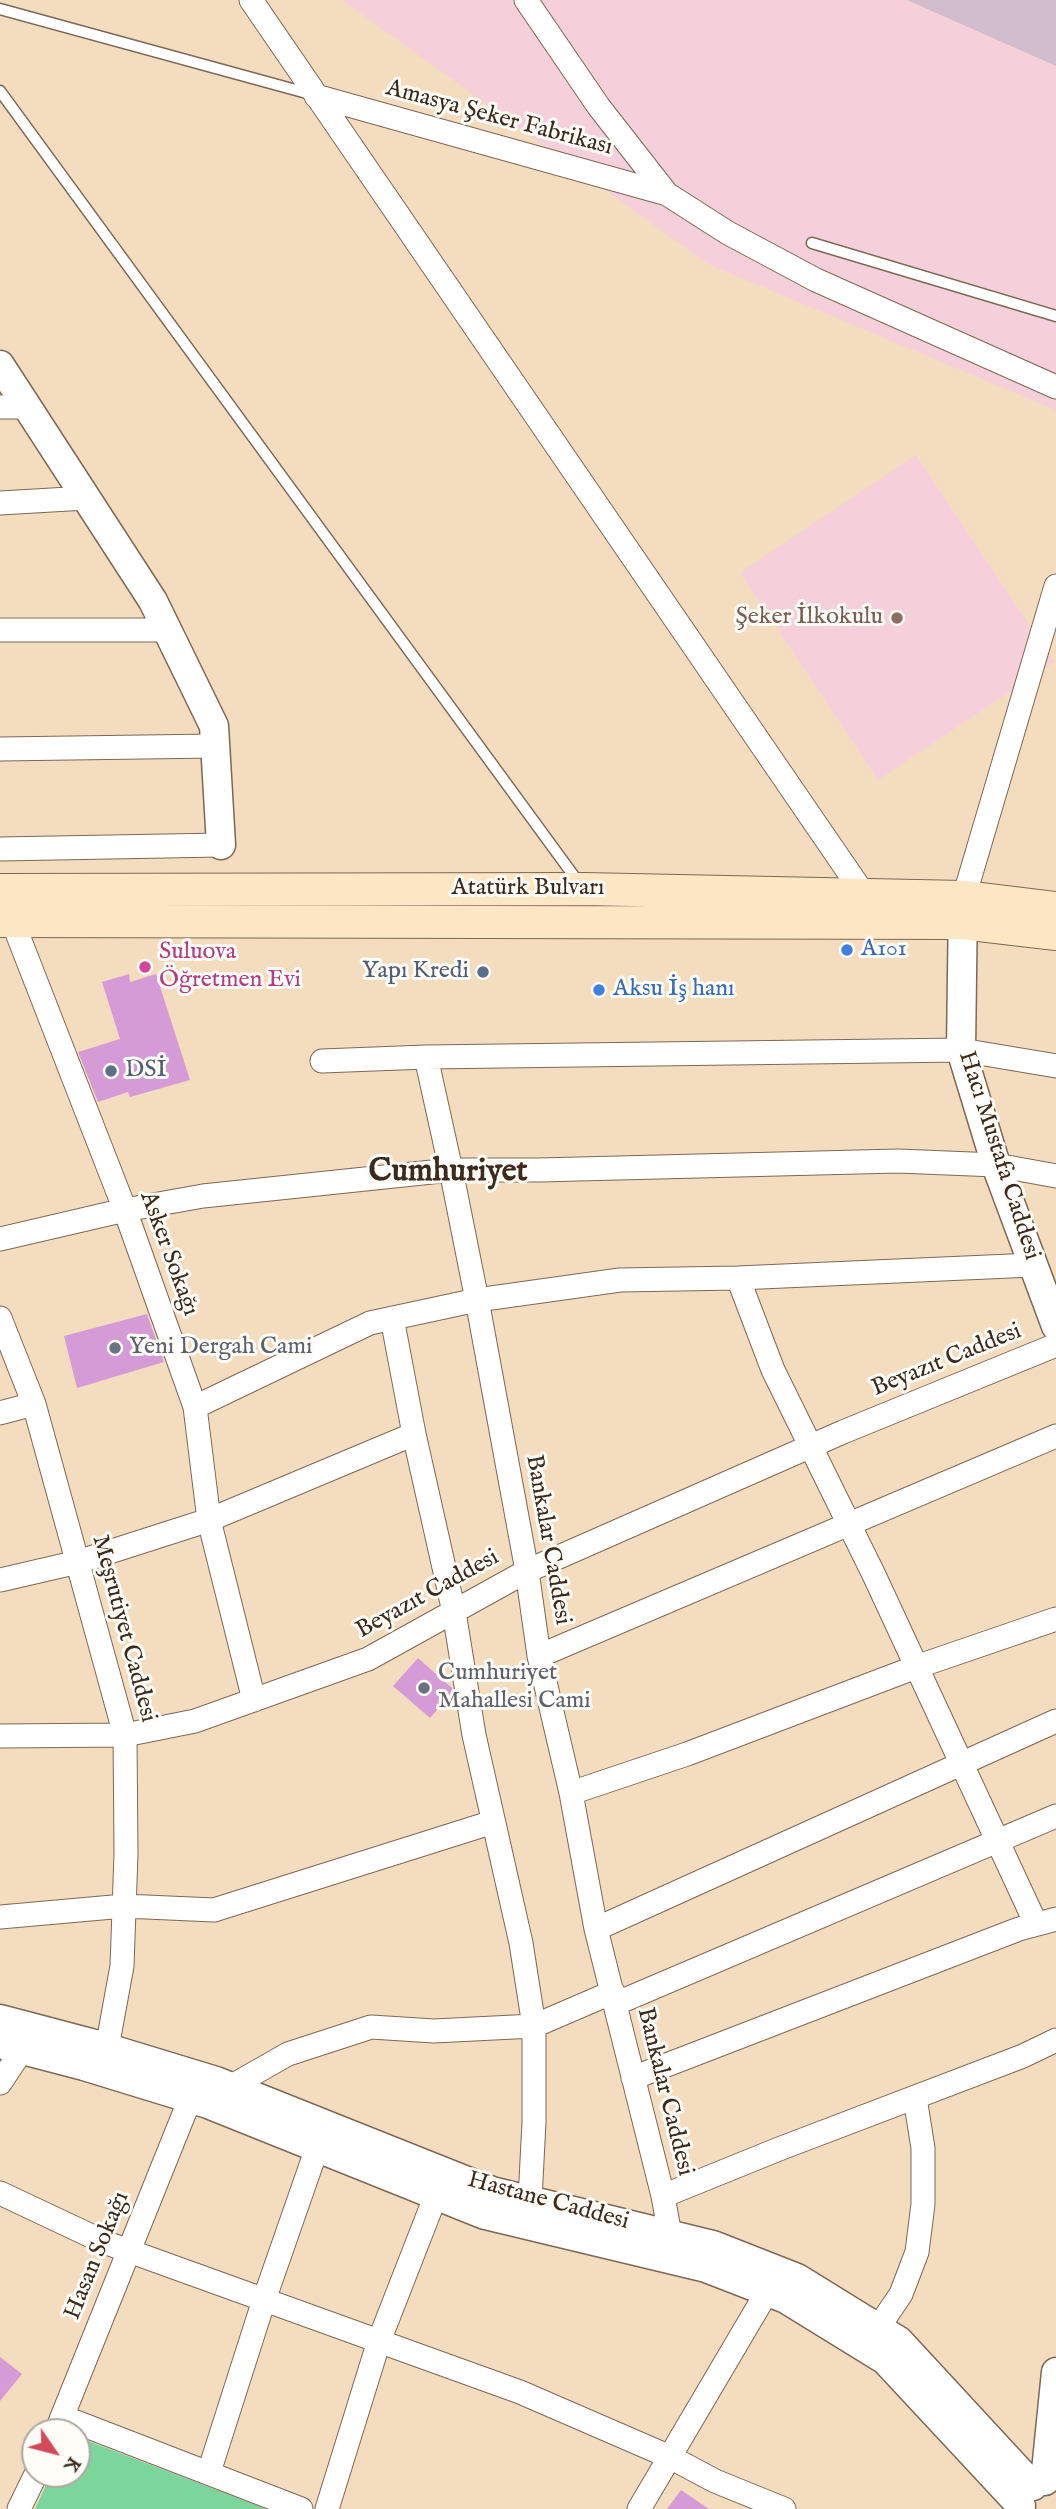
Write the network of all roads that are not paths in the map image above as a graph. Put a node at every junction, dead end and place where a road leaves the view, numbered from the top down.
1 (251, 0) edge
2 (526, 0) edge
3 (0, 9) edge
4 (0, 91) edge
5 (316, 96) junction
6 (667, 194) junction
7 (812, 243) dead end
8 (1056, 316) edge
9 (0, 365) edge
10 (1056, 387) edge
11 (14, 407) edge
12 (86, 498) junction
13 (0, 503) edge
14 (1056, 586) edge
15 (0, 630) edge
16 (167, 630) junction
17 (215, 746) junction
18 (0, 749) edge
19 (220, 845) joint
20 (0, 849) edge
21 (584, 888) junction
22 (0, 890) edge
23 (865, 896) junction
24 (1056, 908) edge
25 (963, 910) junction
26 (6, 921) edge
27 (1056, 934) edge
28 (961, 1049) junction
29 (426, 1057) junction
30 (322, 1061) dead end
31 (1056, 1066) edge
32 (996, 1165) junction
33 (452, 1170) junction
34 (1056, 1176) edge
35 (125, 1210) junction
36 (0, 1239) edge
37 (738, 1278) junction
38 (1044, 1283) edge
39 (477, 1300) junction
40 (0, 1318) edge
41 (392, 1318) junction
42 (1056, 1326) edge
43 (1056, 1345) edge
44 (34, 1404) junction
45 (195, 1407) junction
46 (0, 1413) edge
47 (414, 1434) junction
48 (1056, 1436) edge
49 (812, 1446) junction
50 (209, 1520) junction
51 (849, 1523) junction
52 (78, 1562) junction
53 (527, 1572) junction
54 (0, 1580) edge
55 (454, 1612) junction
56 (1056, 1619) edge
57 (539, 1656) junction
58 (916, 1667) junction
59 (254, 1700) junction
60 (1056, 1721) edge
61 (125, 1735) junction
62 (0, 1736) edge
63 (961, 1763) junction
64 (571, 1793) junction
65 (1056, 1816) edge
66 (493, 1822) junction
67 (996, 1840) junction
68 (124, 1906) junction
69 (0, 1917) edge
70 (1046, 1922) edge
71 (596, 1929) junction
72 (614, 1998) junction
73 (0, 2019) edge
74 (534, 2026) junction
75 (1056, 2040) edge
76 (11, 2047) edge
77 (107, 2048) junction
78 (633, 2078) junction
79 (0, 2083) edge
80 (230, 2087) junction
81 (915, 2098) junction
82 (190, 2099) junction
83 (317, 2148) junction
84 (0, 2193) edge
85 (436, 2195) junction
86 (663, 2196) junction
87 (530, 2200) junction
88 (670, 2235) junction
89 (127, 2250) junction
90 (767, 2292) junction
91 (264, 2300) junction
92 (878, 2328) junction
93 (379, 2341) junction
94 (1056, 2375) edge
95 (62, 2418) edge
96 (91, 2435) edge
97 (670, 2457) junction
98 (209, 2472) junction
99 (29, 2488) edge
100 (1035, 2493) edge
101 (19, 2509) edge
102 (301, 2509) edge
103 (327, 2509) edge
104 (639, 2509) edge
105 (784, 2509) edge

1 - 5 street
2 - 6 street
3 - 5 lane
4 - 21 lane
5 - 6 street, Amasya Şeker Fabrikası
5 - 23 street
6 - 10 street
7 - 8 lane
9 - 11 street
11 - 12 street
12 - 13 street
12 - 16 street
14 - 25 street
15 - 16 street
16 - 17 street
17 - 18 street
17 - 19 street
19 - 20 street
21 - 22 main road, Atatürk Bulvarı
21 - 23 main road, Atatürk Bulvarı
23 - 25 main road, Atatürk Bulvarı
24 - 25 main road, Atatürk Bulvarı
25 - 26 main road, Atatürk Bulvarı
25 - 27 main road, Atatürk Bulvarı
25 - 28 street, Hacı Mustafa Caddesi
26 - 35 street, Asker Sokağı
28 - 29 street
28 - 31 street
28 - 32 street, Hacı Mustafa Caddesi
29 - 30 street
29 - 33 street, Bankalar Caddesi
32 - 33 street
32 - 34 street
32 - 38 street, Hacı Mustafa Caddesi
33 - 35 street
33 - 39 street, Bankalar Caddesi
35 - 36 street
35 - 45 street, Asker Sokağı
37 - 38 street
37 - 39 street
37 - 49 street
38 - 42 street, Hacı Mustafa Caddesi
39 - 41 street
39 - 53 street, Bankalar Caddesi
40 - 44 street, Meşrutiyet Caddesi
41 - 45 street
41 - 47 street
43 - 49 street, Beyazıt Caddesi
44 - 46 street
44 - 52 street, Meşrutiyet Caddesi
45 - 50 street, Asker Sokağı
47 - 50 street
47 - 55 street
48 - 51 street
49 - 51 street
49 - 53 street, Beyazıt Caddesi
50 - 52 street
50 - 59 street, Asker Sokağı
51 - 57 street
51 - 58 street
52 - 54 street
52 - 61 street, Meşrutiyet Caddesi
53 - 55 street, Beyazıt Caddesi
53 - 57 street, Bankalar Caddesi
55 - 59 street, Beyazıt Caddesi
55 - 66 street
56 - 58 street
57 - 64 street, Bankalar Caddesi
58 - 63 street
58 - 64 street
59 - 61 street, Beyazıt Caddesi
60 - 63 street
61 - 62 street, Beyazıt Caddesi
61 - 68 street, Meşrutiyet Caddesi
63 - 67 street
63 - 71 street
64 - 71 street, Bankalar Caddesi
65 - 67 street
66 - 68 street
66 - 74 street
67 - 70 street
67 - 72 street
68 - 69 street
68 - 77 street, Meşrutiyet Caddesi
70 - 78 street
71 - 72 street, Bankalar Caddesi
72 - 74 street
72 - 78 street, Bankalar Caddesi
73 - 77 street, Hastane Caddesi
74 - 80 street
74 - 87 street
75 - 81 street
76 - 79 street
76 - 82 street, Hastane Caddesi
77 - 80 street, Hastane Caddesi
78 - 86 street, Bankalar Caddesi
80 - 87 street, Hastane Caddesi
81 - 86 street
81 - 92 street
82 - 83 street, Hastane Caddesi
82 - 89 street, Hasan Sokağı
83 - 85 street, Hastane Caddesi
83 - 91 street
84 - 89 street
85 - 90 street, Hastane Caddesi
85 - 93 street
86 - 88 street, Bankalar Caddesi
87 - 88 street, Hastane Caddesi
88 - 92 street, Hastane Caddesi
89 - 91 street
89 - 95 street, Hasan Sokağı
90 - 97 street
90 - 100 street, Hastane Caddesi
91 - 93 street
91 - 98 street
92 - 100 street, Hastane Caddesi
93 - 97 street
93 - 103 street
94 - 100 street
96 - 98 street
97 - 104 street
97 - 105 street
98 - 102 street
99 - 101 street

